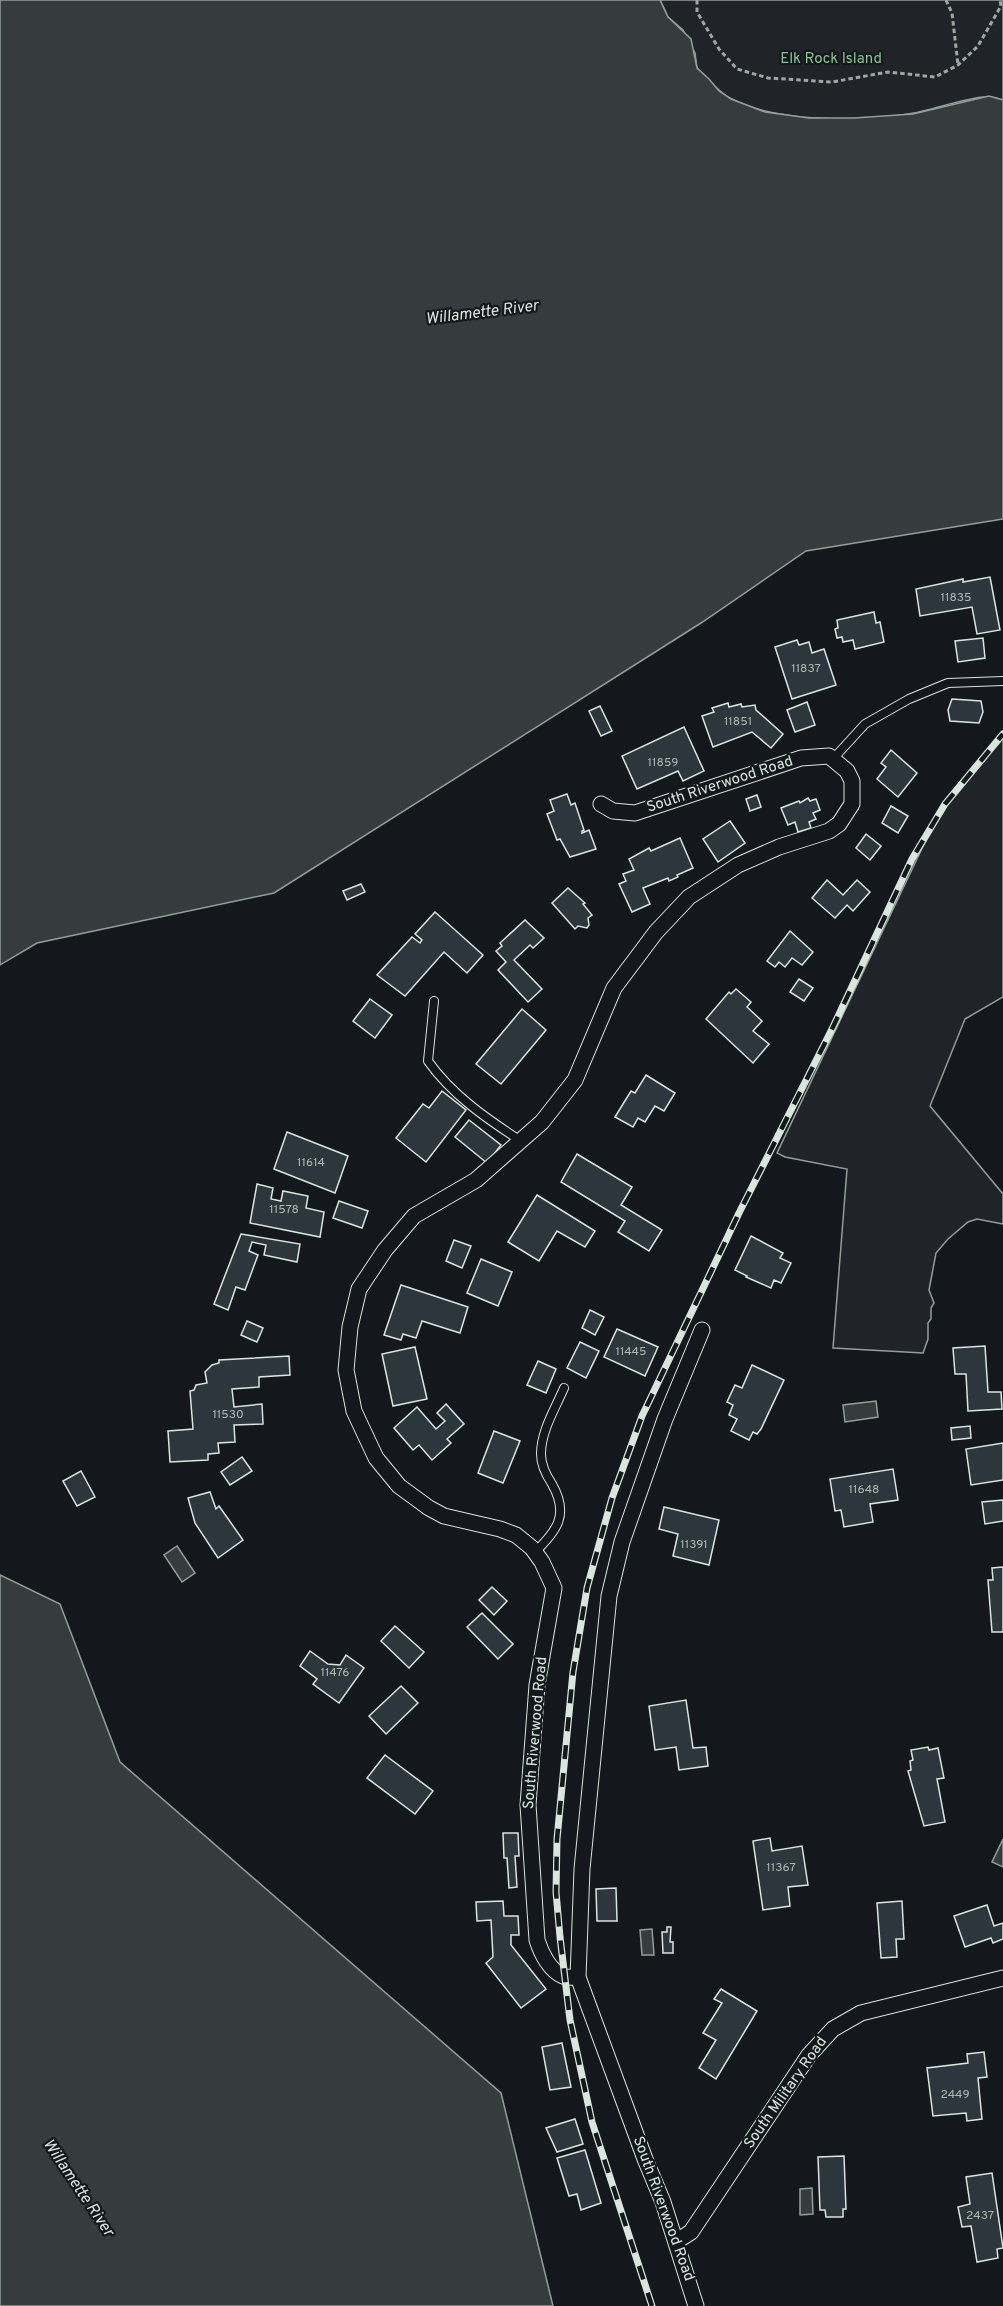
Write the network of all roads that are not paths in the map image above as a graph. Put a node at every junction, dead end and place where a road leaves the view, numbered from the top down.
1 (1003, 681) edge
2 (833, 759) junction
3 (601, 804) dead end
4 (434, 1001) dead end
5 (521, 1141) junction
6 (702, 1330) dead end
7 (564, 1388) dead end
8 (535, 1552) junction
9 (578, 1977) junction
10 (1003, 1978) edge
11 (677, 2241) junction
12 (696, 2306) edge

1 - 2 lane
2 - 3 street, South Riverwood Road
2 - 5 street, South Riverwood Road
4 - 5 lane
5 - 8 street, South Riverwood Road
6 - 9 street, South Riverwood Road
7 - 8 lane
8 - 9 street, South Riverwood Road
9 - 11 street, South Riverwood Road
10 - 11 street, South Military Road
11 - 12 street, South Riverwood Road

